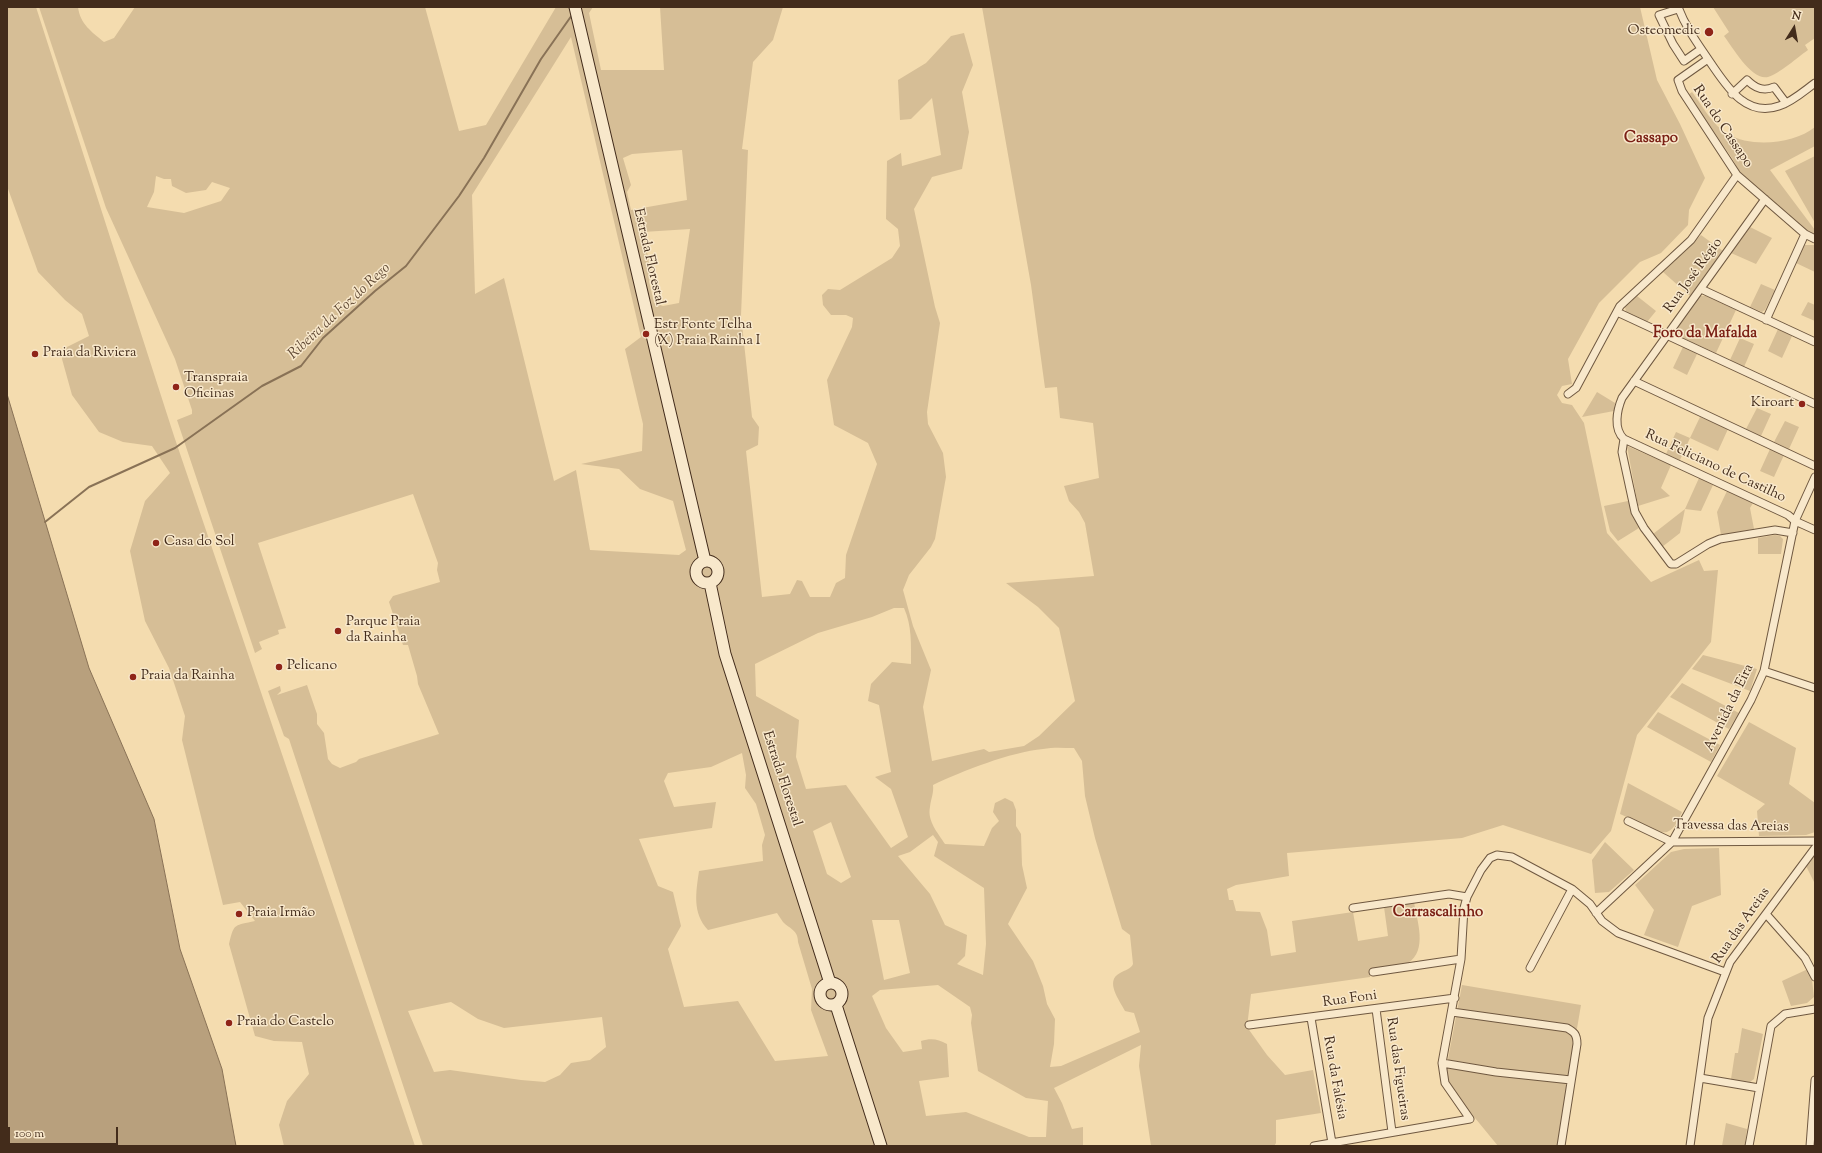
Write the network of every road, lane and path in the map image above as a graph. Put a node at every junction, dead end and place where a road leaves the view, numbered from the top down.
1 (575, 7) edge
2 (1678, 8) edge
3 (1701, 49) junction
4 (1708, 59) junction
5 (1815, 83) edge
6 (1732, 94) junction
7 (1786, 103) junction
8 (1737, 175) junction
9 (1765, 199) junction
10 (1805, 234) junction
11 (1815, 239) edge
12 (1700, 289) junction
13 (1617, 312) junction
14 (1766, 320) junction
15 (1667, 335) junction
16 (1815, 342) edge
17 (1634, 381) junction
18 (1568, 394) dead end
19 (1815, 404) edge
20 (1624, 439) junction
21 (1815, 466) edge
22 (1815, 477) edge
23 (1795, 521) junction
24 (1815, 530) edge
25 (1793, 533) junction
26 (1764, 671) junction
27 (1815, 688) edge
28 (1628, 821) dead end
29 (1815, 841) edge
30 (1672, 842) junction
31 (1815, 848) edge
32 (1572, 889) junction
33 (1467, 897) junction
34 (1353, 908) dead end
35 (1596, 913) junction
36 (1766, 914) junction
37 (1461, 959) junction
38 (1530, 968) dead end
39 (1373, 972) dead end
40 (1725, 972) junction
41 (1815, 977) edge
42 (830, 983) junction
43 (1455, 998) junction
44 (836, 1005) junction
45 (1376, 1009) junction
46 (1815, 1009) edge
47 (1452, 1012) junction
48 (1311, 1018) junction
49 (1249, 1025) dead end
50 (1442, 1063) junction
51 (1700, 1078) junction
52 (1571, 1080) junction
53 (1815, 1080) edge
54 (1759, 1088) junction
55 (1392, 1132) junction
56 (1332, 1143) junction
57 (882, 1146) edge
58 (1314, 1146) edge
59 (1561, 1146) edge
60 (1690, 1146) edge
61 (1749, 1146) edge
62 (1810, 1146) edge

1 - 42 main road, Estrada Florestal
2 - 3 street
2 - 3 street
3 - 4 street
4 - 6 street
4 - 8 street, Rua do Cassapo
5 - 7 street
6 - 7 street
6 - 7 street
8 - 9 street, Rua do Cassapo
8 - 13 street
9 - 10 street, Rua do Cassapo
9 - 12 street, Rua José Régio
10 - 11 street, Rua do Cassapo
10 - 14 street
12 - 14 street
12 - 15 street, Rua José Régio
13 - 15 street
13 - 18 street
14 - 16 street
15 - 17 street, Rua José Régio
15 - 19 street
17 - 20 street, Rua José Régio
17 - 21 street
20 - 23 street, Rua Feliciano de Castilho
20 - 25 street, Rua José Régio
22 - 23 street, Avenida da Eira
23 - 24 street, Rua Feliciano de Castilho
23 - 25 street, Avenida da Eira
25 - 26 street, Avenida da Eira
26 - 27 street
26 - 30 street, Avenida da Eira
28 - 30 street, Travessa das Areias
29 - 30 street, Travessa das Areias
30 - 35 street, Avenida da Eira
31 - 36 street, Rua das Areias
32 - 33 street
32 - 35 street
32 - 38 street
33 - 34 street
33 - 37 street
35 - 40 street
36 - 40 street, Rua das Areias
36 - 41 street
37 - 39 street
37 - 43 street
40 - 51 street, Rua das Areias
42 - 44 main road
42 - 44 main road
43 - 45 street, Rua Foni
43 - 47 street
44 - 57 main road
45 - 48 street, Rua Foni
45 - 55 street, Rua das Figueiras
46 - 54 street
47 - 50 street
47 - 52 street
48 - 49 street, Rua Foni
48 - 56 street, Rua da Falésia
50 - 52 street
50 - 55 street
51 - 54 street
51 - 60 street, Rua das Areias
52 - 59 street
53 - 62 street
54 - 61 street
55 - 56 street
56 - 58 street

